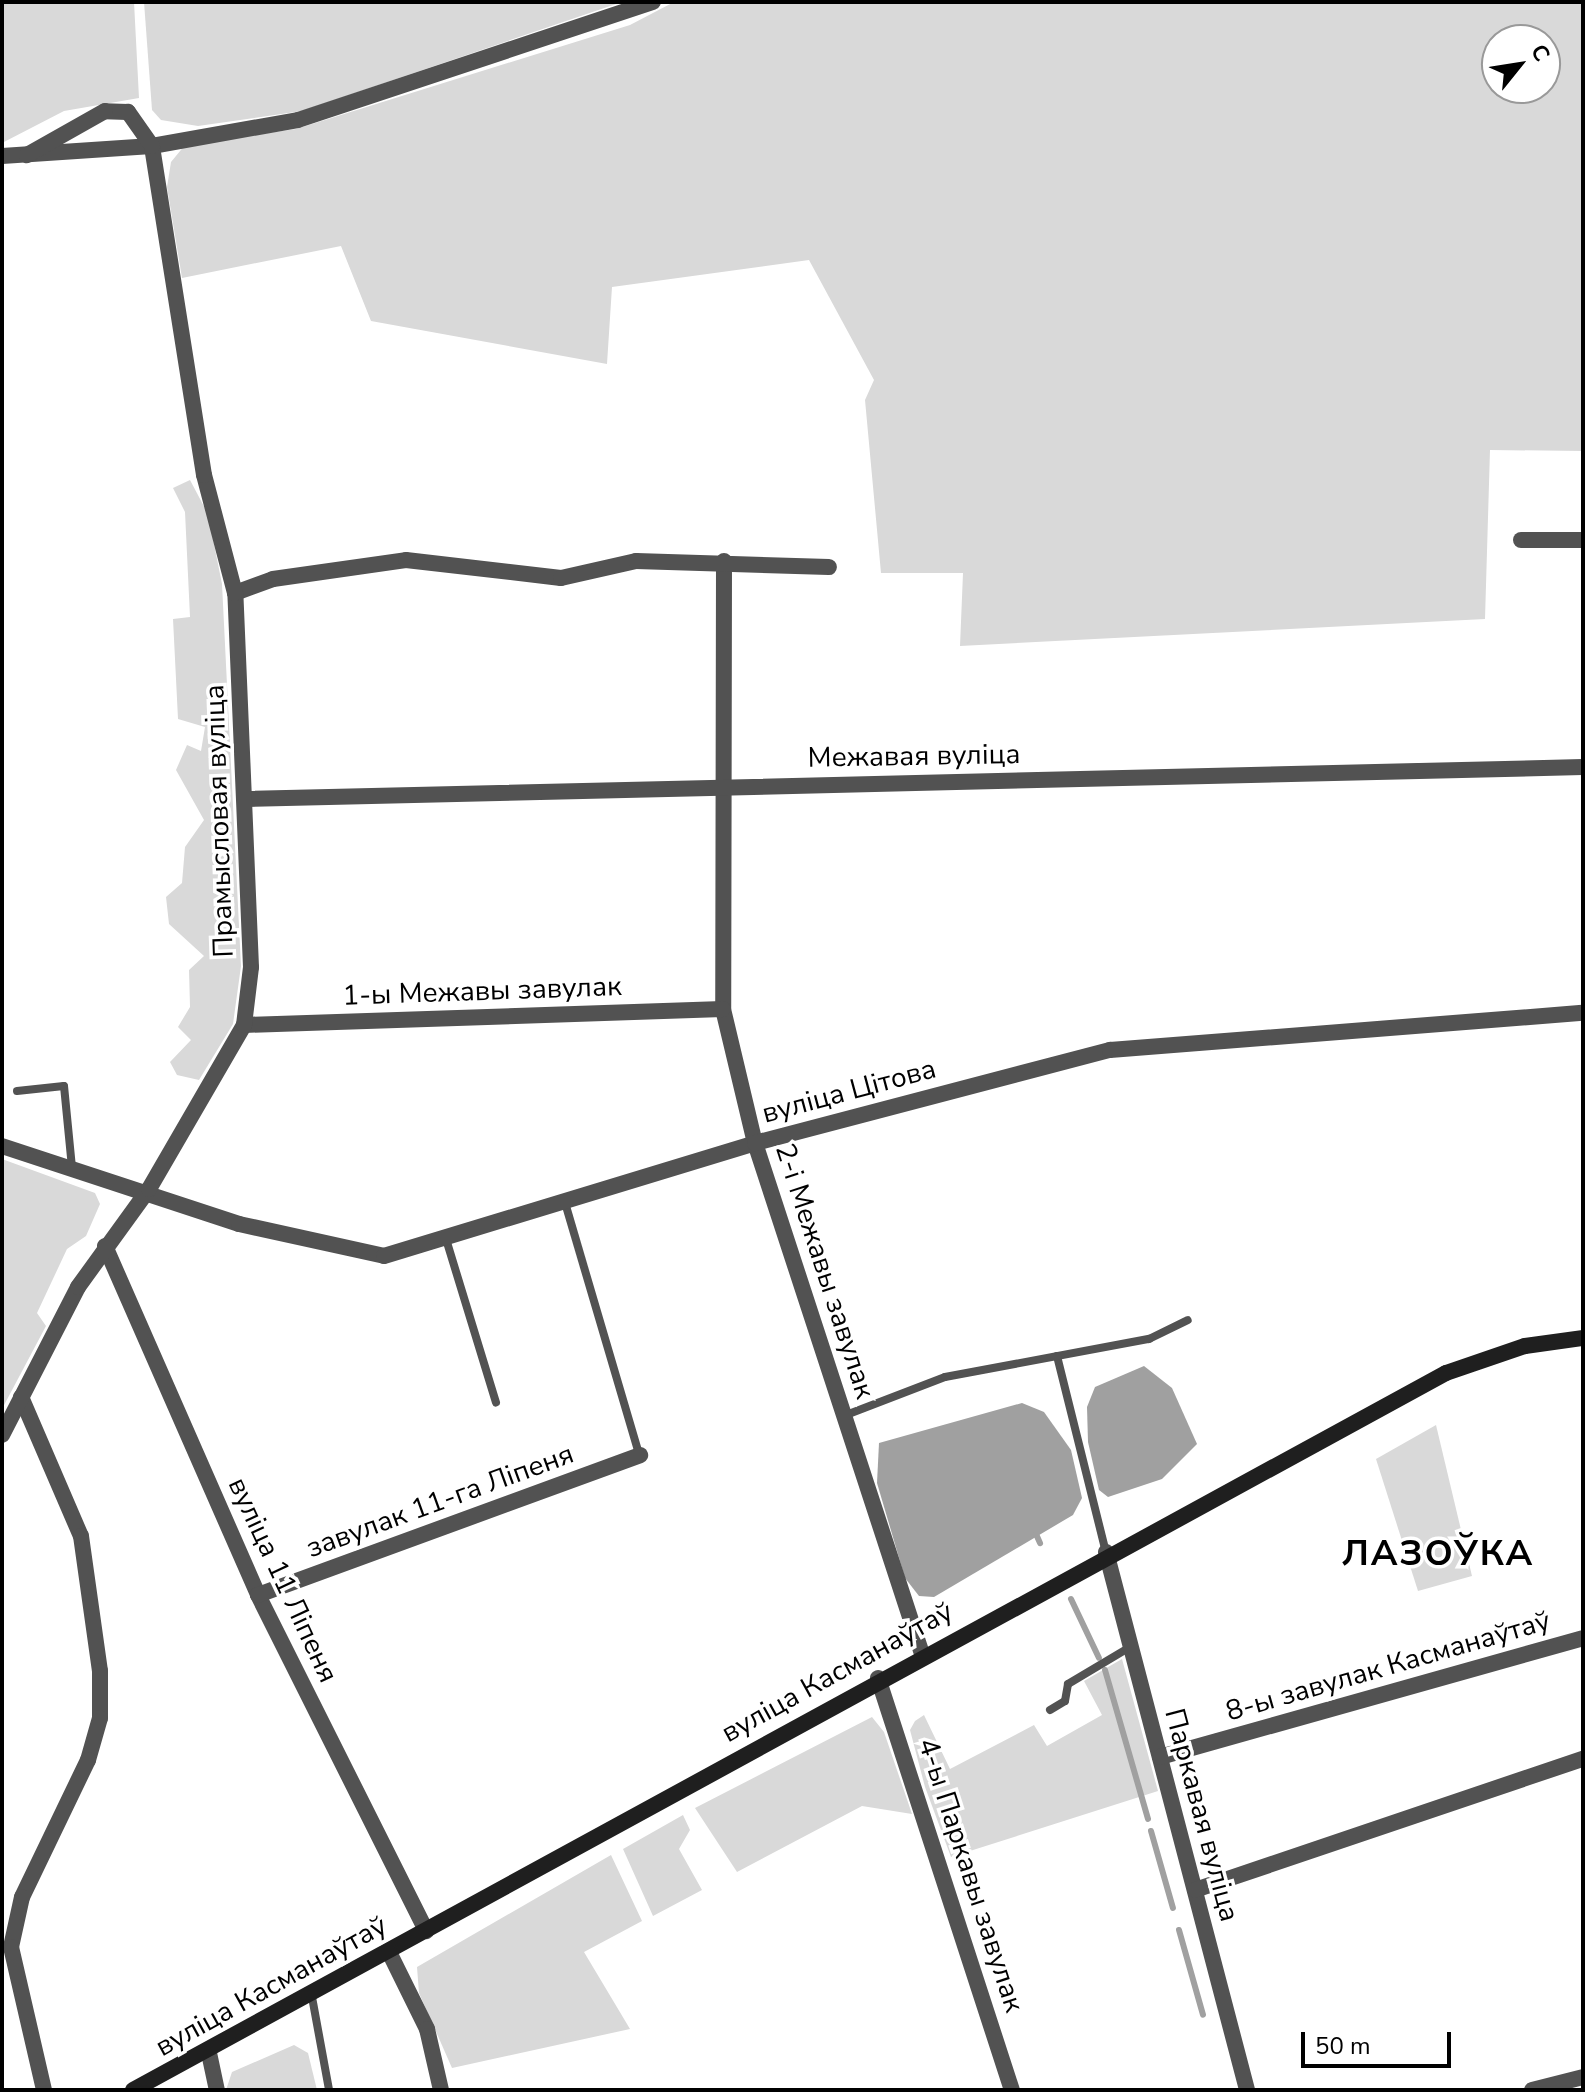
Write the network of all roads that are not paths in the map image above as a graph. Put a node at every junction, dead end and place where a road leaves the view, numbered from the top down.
1 (653, 2) edge
2 (152, 146) junction
3 (27, 155) junction
4 (2, 156) edge
5 (1521, 540) dead end
6 (1583, 540) edge
7 (724, 561) junction
8 (829, 567) dead end
9 (235, 593) junction
10 (1583, 767) edge
11 (721, 787) junction
12 (247, 799) junction
13 (723, 1009) junction
14 (1583, 1013) edge
15 (244, 1025) junction
16 (17, 1091) dead end
17 (755, 1143) junction
18 (2, 1146) edge
19 (72, 1169) junction
20 (149, 1189) junction
21 (566, 1206) junction
22 (446, 1239) junction
23 (105, 1246) junction
24 (1188, 1320) dead end
25 (1583, 1338) edge
26 (1057, 1356) junction
27 (21, 1397) junction
28 (496, 1403) dead end
29 (846, 1415) junction
30 (2, 1435) edge
31 (640, 1455) joint
32 (1106, 1552) junction
33 (258, 1595) junction
34 (1583, 1638) edge
35 (1131, 1647) junction
36 (922, 1654) junction
37 (878, 1678) junction
38 (1050, 1710) dead end
39 (1160, 1757) junction
40 (1583, 1759) edge
41 (1195, 1890) junction
42 (426, 1931) junction
43 (389, 1952) junction
44 (312, 1997) junction
45 (209, 2053) junction
46 (1583, 2077) edge
47 (44, 2090) edge
48 (133, 2090) edge
49 (217, 2090) edge
50 (329, 2090) edge
51 (441, 2090) edge
52 (1012, 2090) edge
53 (1247, 2090) edge
54 (1532, 2090) edge

1 - 2 street
2 - 3 street
2 - 3 street
2 - 9 street, Прамысловая вуліца
3 - 4 street
5 - 6 street
7 - 8 street
7 - 9 street
7 - 11 street, 2-і Межавы завулак
9 - 12 street, Прамысловая вуліца
10 - 11 street, Межавая вуліца
11 - 12 street, Межавая вуліца
11 - 13 street, 2-і Межавы завулак
12 - 15 street, Прамысловая вуліца
13 - 15 street, 1-ы Межавы завулак
13 - 17 street, 2-і Межавы завулак
14 - 17 street, вуліца Цітова
15 - 20 street, Прамысловая вуліца
16 - 19 lane
17 - 21 street, вуліца Цітова
17 - 29 street, 2-і Межавы завулак
18 - 19 street, вуліца Цітова
19 - 20 street, вуліца Цітова
20 - 22 street, вуліца Цітова
20 - 23 street, Прамысловая вуліца
21 - 22 street, вуліца Цітова
21 - 31 lane
22 - 28 lane
23 - 27 street, Прамысловая вуліца
23 - 33 street, вуліца 11 Ліпеня
24 - 26 lane
25 - 32 main road, вуліца Касманаўтаў
26 - 29 lane
26 - 32 lane
27 - 30 street, Прамысловая вуліца
27 - 47 street
29 - 36 street, 2-і Межавы завулак
31 - 33 street, завулак 11-га Ліпеня
32 - 35 street, Паркавая вуліца
32 - 36 main road, вуліца Касманаўтаў
33 - 42 street, вуліца 11 Ліпеня
34 - 39 street, 8-ы завулак Касманаўтаў
35 - 38 lane
35 - 39 street, Паркавая вуліца
36 - 37 main road, вуліца Касманаўтаў
37 - 42 main road, вуліца Касманаўтаў
37 - 52 street, 4-ы Паркавы завулак
39 - 41 street, Паркавая вуліца
40 - 41 street
41 - 53 street, Паркавая вуліца
42 - 43 main road, вуліца Касманаўтаў
43 - 44 main road, вуліца Касманаўтаў
43 - 51 street
44 - 45 main road, вуліца Касманаўтаў
44 - 50 lane
45 - 48 main road, вуліца Касманаўтаў
45 - 49 street
46 - 54 street

